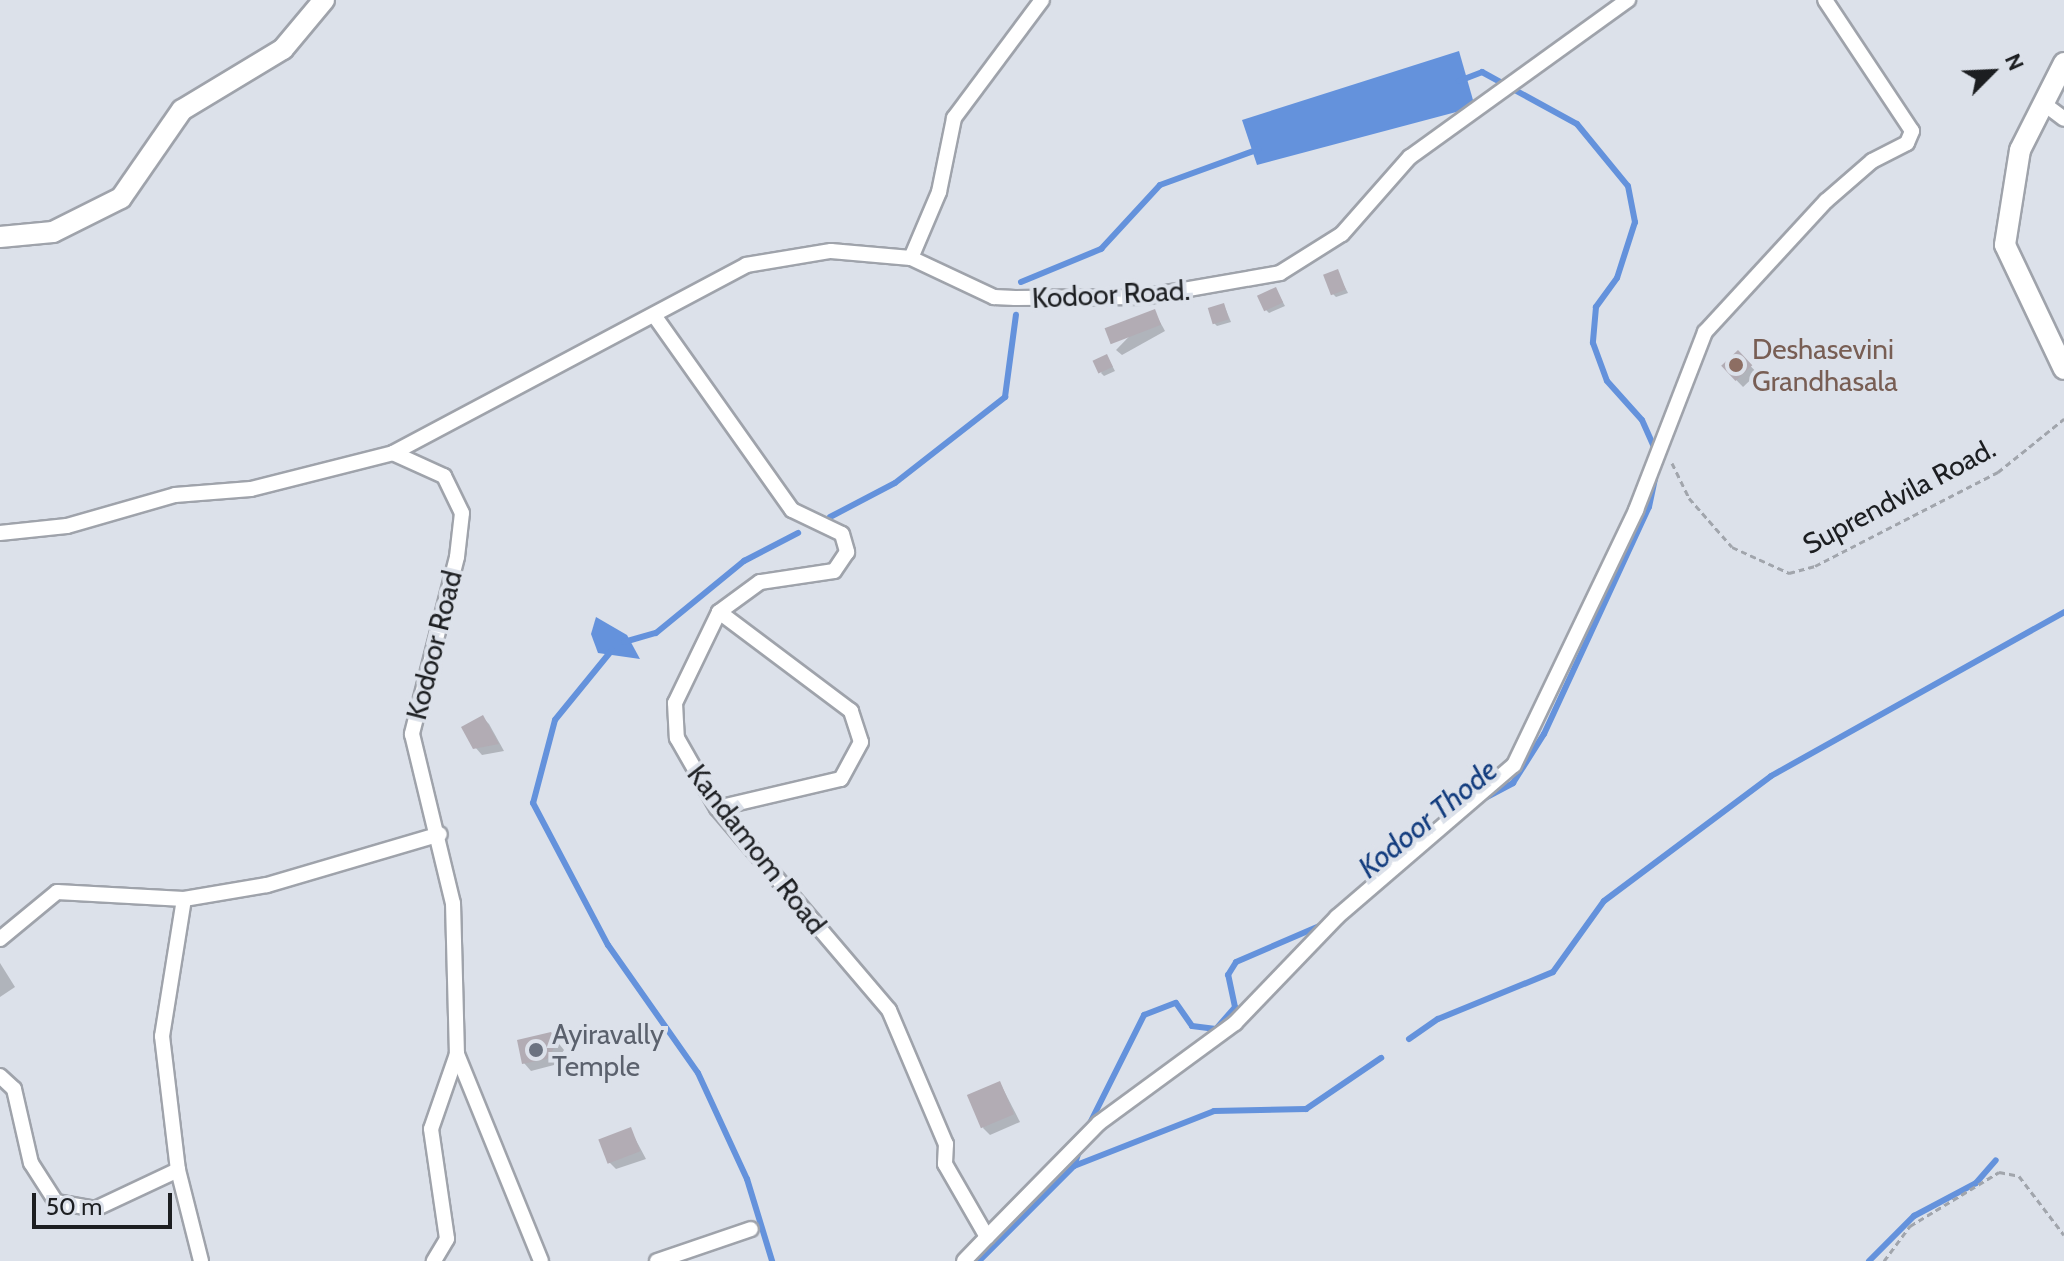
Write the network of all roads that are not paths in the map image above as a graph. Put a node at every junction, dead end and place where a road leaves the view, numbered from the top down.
1 (324, 0) edge
2 (1042, 0) edge
3 (1628, 0) edge
4 (1825, 0) edge
5 (2064, 63) edge
6 (2043, 103) junction
7 (2064, 119) edge
8 (0, 237) edge
9 (911, 258) junction
10 (656, 318) junction
11 (2064, 369) edge
12 (393, 453) junction
13 (0, 533) edge
14 (719, 612) junction
15 (717, 808) junction
16 (440, 834) junction
17 (184, 899) junction
18 (0, 939) edge
19 (457, 1054) junction
20 (0, 1076) edge
21 (178, 1170) junction
22 (751, 1229) dead end
23 (987, 1237) junction
24 (201, 1261) edge
25 (434, 1261) edge
26 (541, 1261) edge
27 (657, 1261) edge
28 (964, 1261) edge

1 - 8 street
2 - 9 street
3 - 9 street, Kodoor Road.
4 - 23 street
5 - 6 street
6 - 7 street
6 - 11 street
9 - 10 street, Kodoor Road.
10 - 12 street
10 - 14 street, Kandamom Road
12 - 13 street
12 - 16 street, Kodoor Road
14 - 15 street, Kandamom Road
14 - 15 street
15 - 23 street, Kandamom Road
16 - 17 street
16 - 19 street, Kodoor Road
17 - 18 street
17 - 21 street
19 - 25 street, Kodoor Road
19 - 26 street
20 - 21 street
21 - 24 street
22 - 27 street
23 - 28 street

